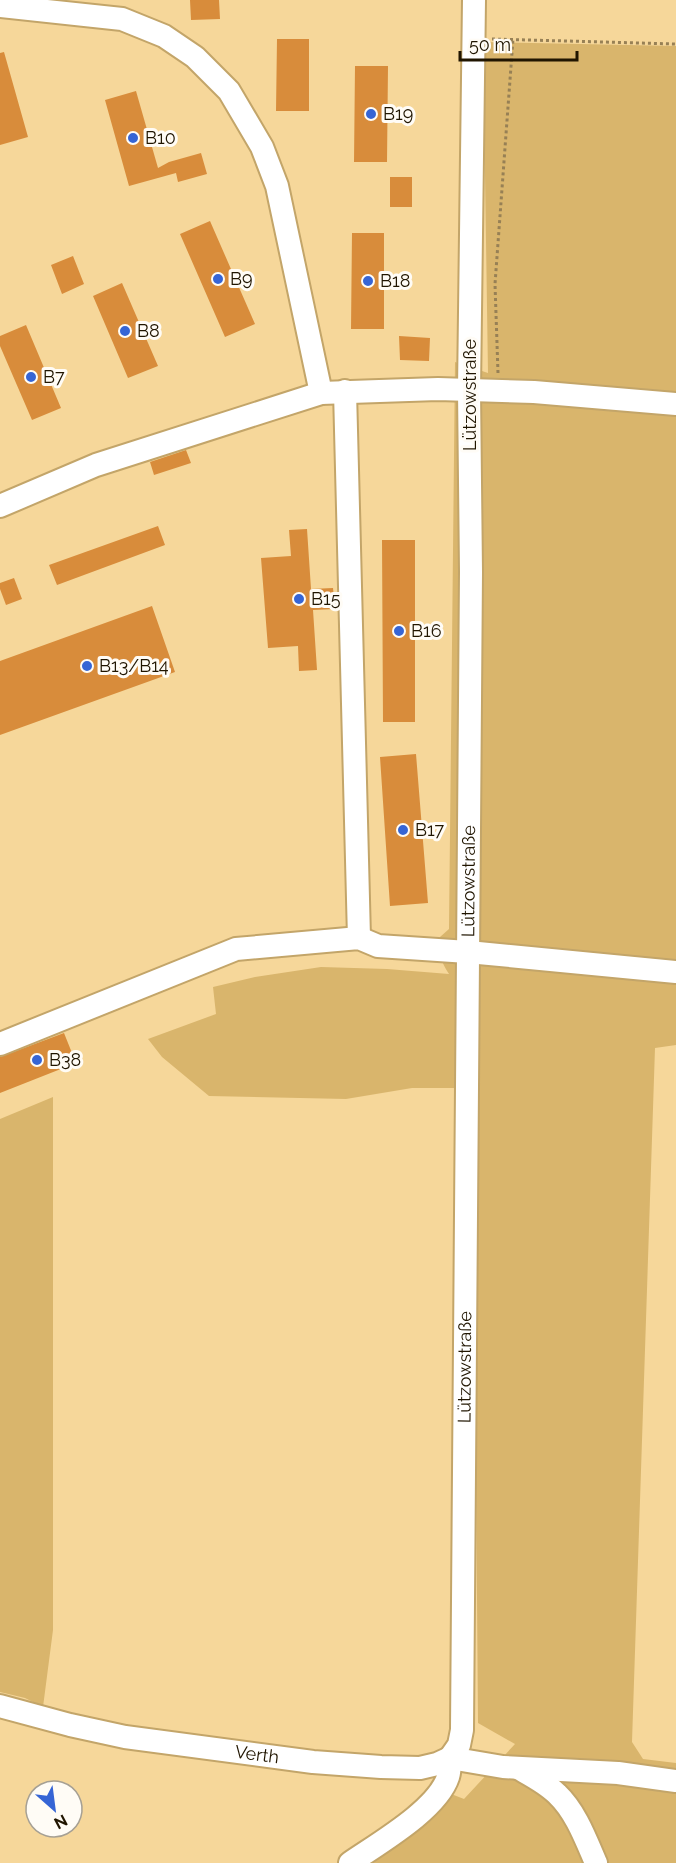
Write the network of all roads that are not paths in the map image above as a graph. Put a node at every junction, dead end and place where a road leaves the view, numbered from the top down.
1 (474, 0) edge
2 (0, 6) edge
3 (469, 390) junction
4 (345, 392) junction
5 (321, 393) junction
6 (676, 404) edge
7 (0, 506) edge
8 (359, 938) junction
9 (468, 952) junction
10 (676, 972) edge
11 (0, 1044) edge
12 (0, 1706) edge
13 (450, 1758) junction
14 (517, 1768) junction
15 (676, 1781) edge
16 (350, 1863) edge
17 (596, 1863) edge

1 - 3 street, Lützowstraße
2 - 5 street
3 - 4 street
3 - 6 street
3 - 9 street, Lützowstraße
4 - 5 street
4 - 8 street
5 - 7 street
8 - 9 street
8 - 11 street
9 - 10 street
9 - 13 street, Lützowstraße
12 - 13 street, Verth
13 - 14 street, Verth
13 - 16 street, Lützowstraße
14 - 15 street, Verth
14 - 17 street, Verth

